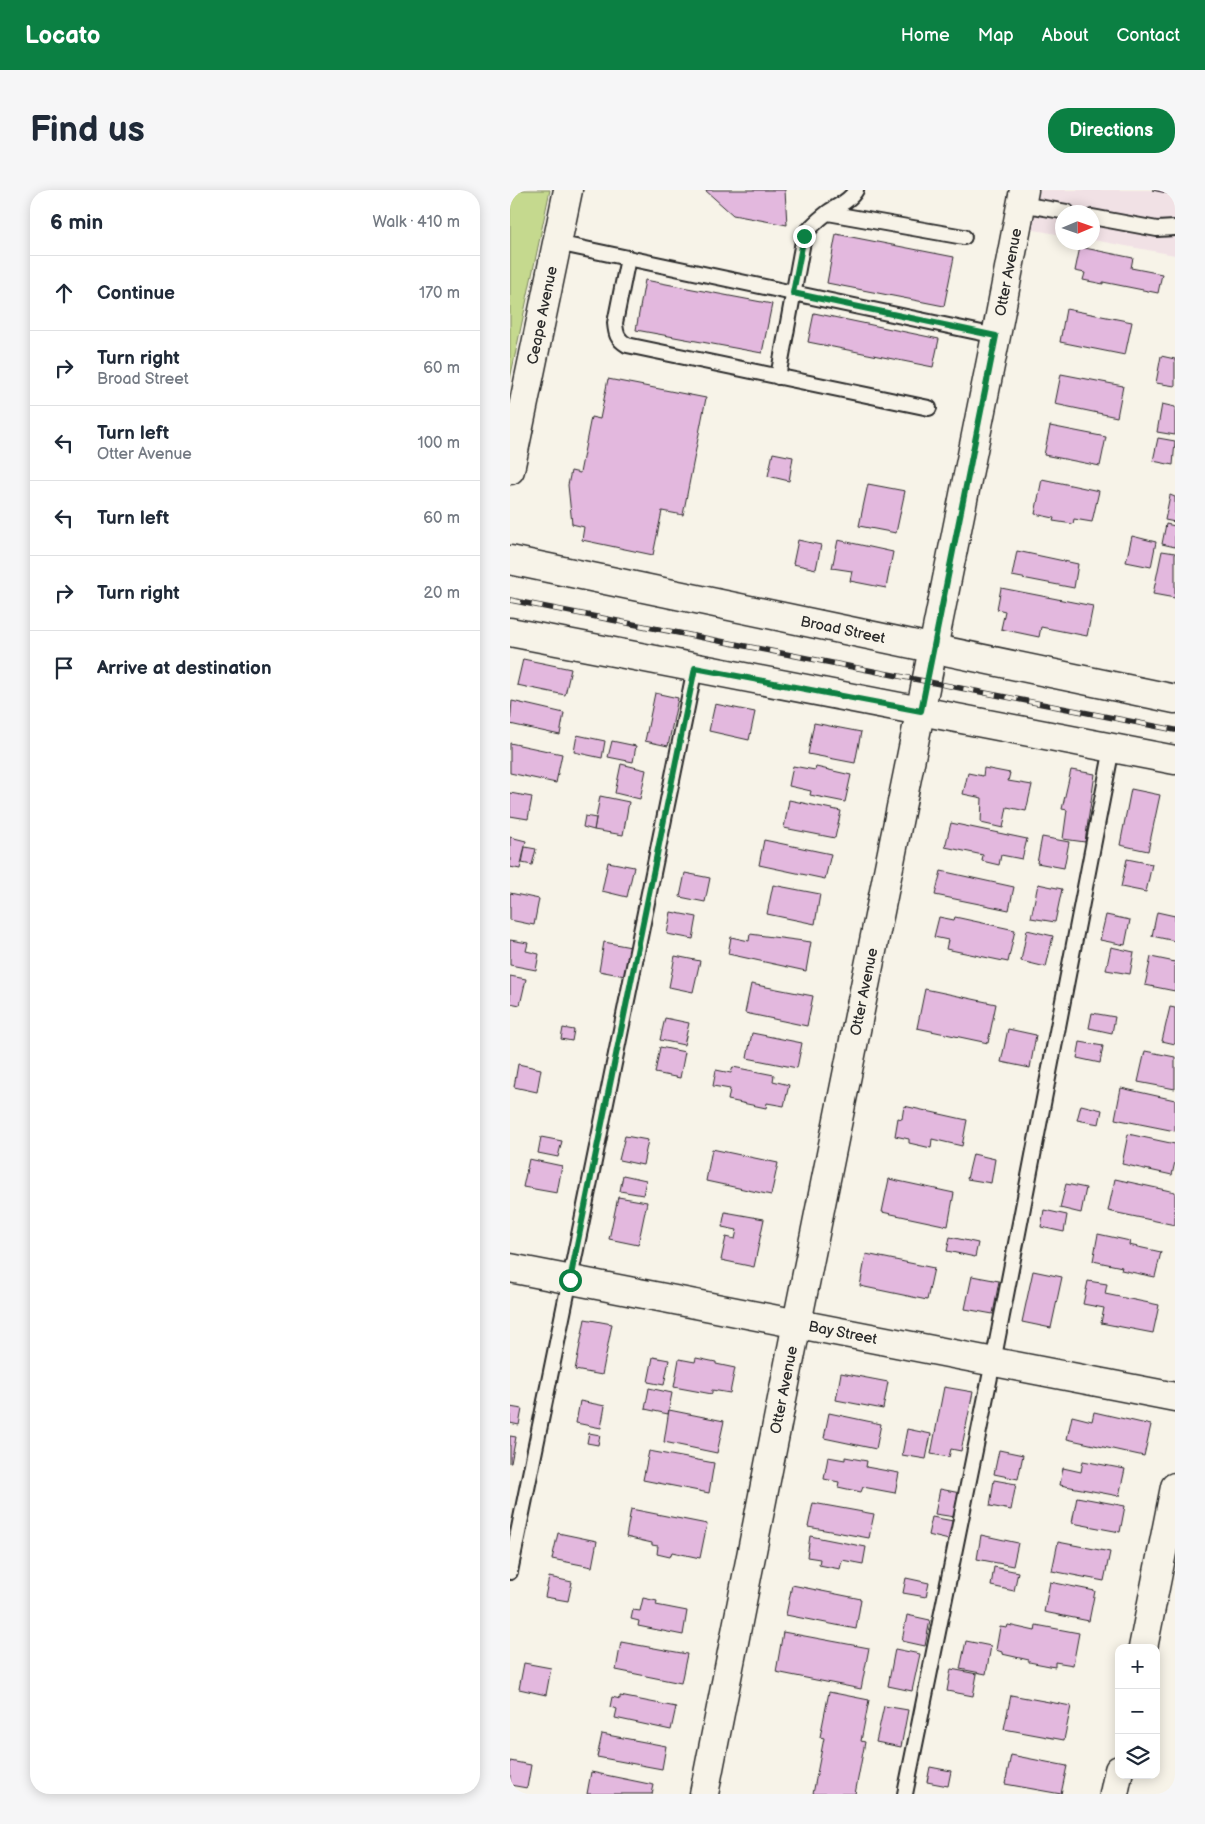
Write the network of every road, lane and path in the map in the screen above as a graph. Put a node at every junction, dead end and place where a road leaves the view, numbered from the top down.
1 (568, 190) edge
2 (856, 190) edge
3 (1022, 197) edge
4 (1055, 208) edge
5 (828, 212) junction
6 (1100, 218) edge
7 (1175, 228) edge
8 (964, 237) dead end
9 (557, 243) junction
10 (628, 258) junction
11 (793, 293) junction
12 (996, 336) junction
13 (778, 376) junction
14 (930, 408) dead end
15 (510, 470) edge
16 (510, 560) edge
17 (510, 632) edge
18 (933, 649) junction
19 (695, 668) junction
20 (1175, 699) edge
21 (921, 711) junction
22 (1112, 748) junction
23 (1175, 760) edge
24 (510, 1268) edge
25 (570, 1280) junction
26 (797, 1323) junction
27 (993, 1362) junction
28 (1175, 1397) edge
29 (1175, 1488) edge
30 (510, 1572) edge
31 (1144, 1644) edge
32 (1117, 1779) edge
33 (704, 1794) edge
34 (905, 1794) edge
35 (1114, 1794) edge

1 - 9 street, Ceape Avenue
2 - 5 lane
3 - 4 lane
3 - 12 street, Otter Avenue
5 - 8 lane
5 - 11 lane
6 - 7 lane
9 - 10 lane
9 - 15 street, Ceape Avenue
10 - 11 lane
10 - 13 lane
11 - 12 lane
11 - 13 lane
12 - 18 street, Otter Avenue
13 - 14 lane
16 - 18 street, Broad Street
17 - 19 street
18 - 20 street, Broad Street
18 - 21 street, Otter Avenue
19 - 21 street
19 - 25 lane
21 - 22 street
21 - 26 street, Otter Avenue
22 - 23 street
22 - 27 lane
24 - 25 street, Bay Street
25 - 26 street, Bay Street
25 - 30 lane
26 - 27 street, Bay Street
26 - 33 street, Otter Avenue
27 - 28 street, Bay Street
27 - 34 lane
29 - 31 street
32 - 35 street

